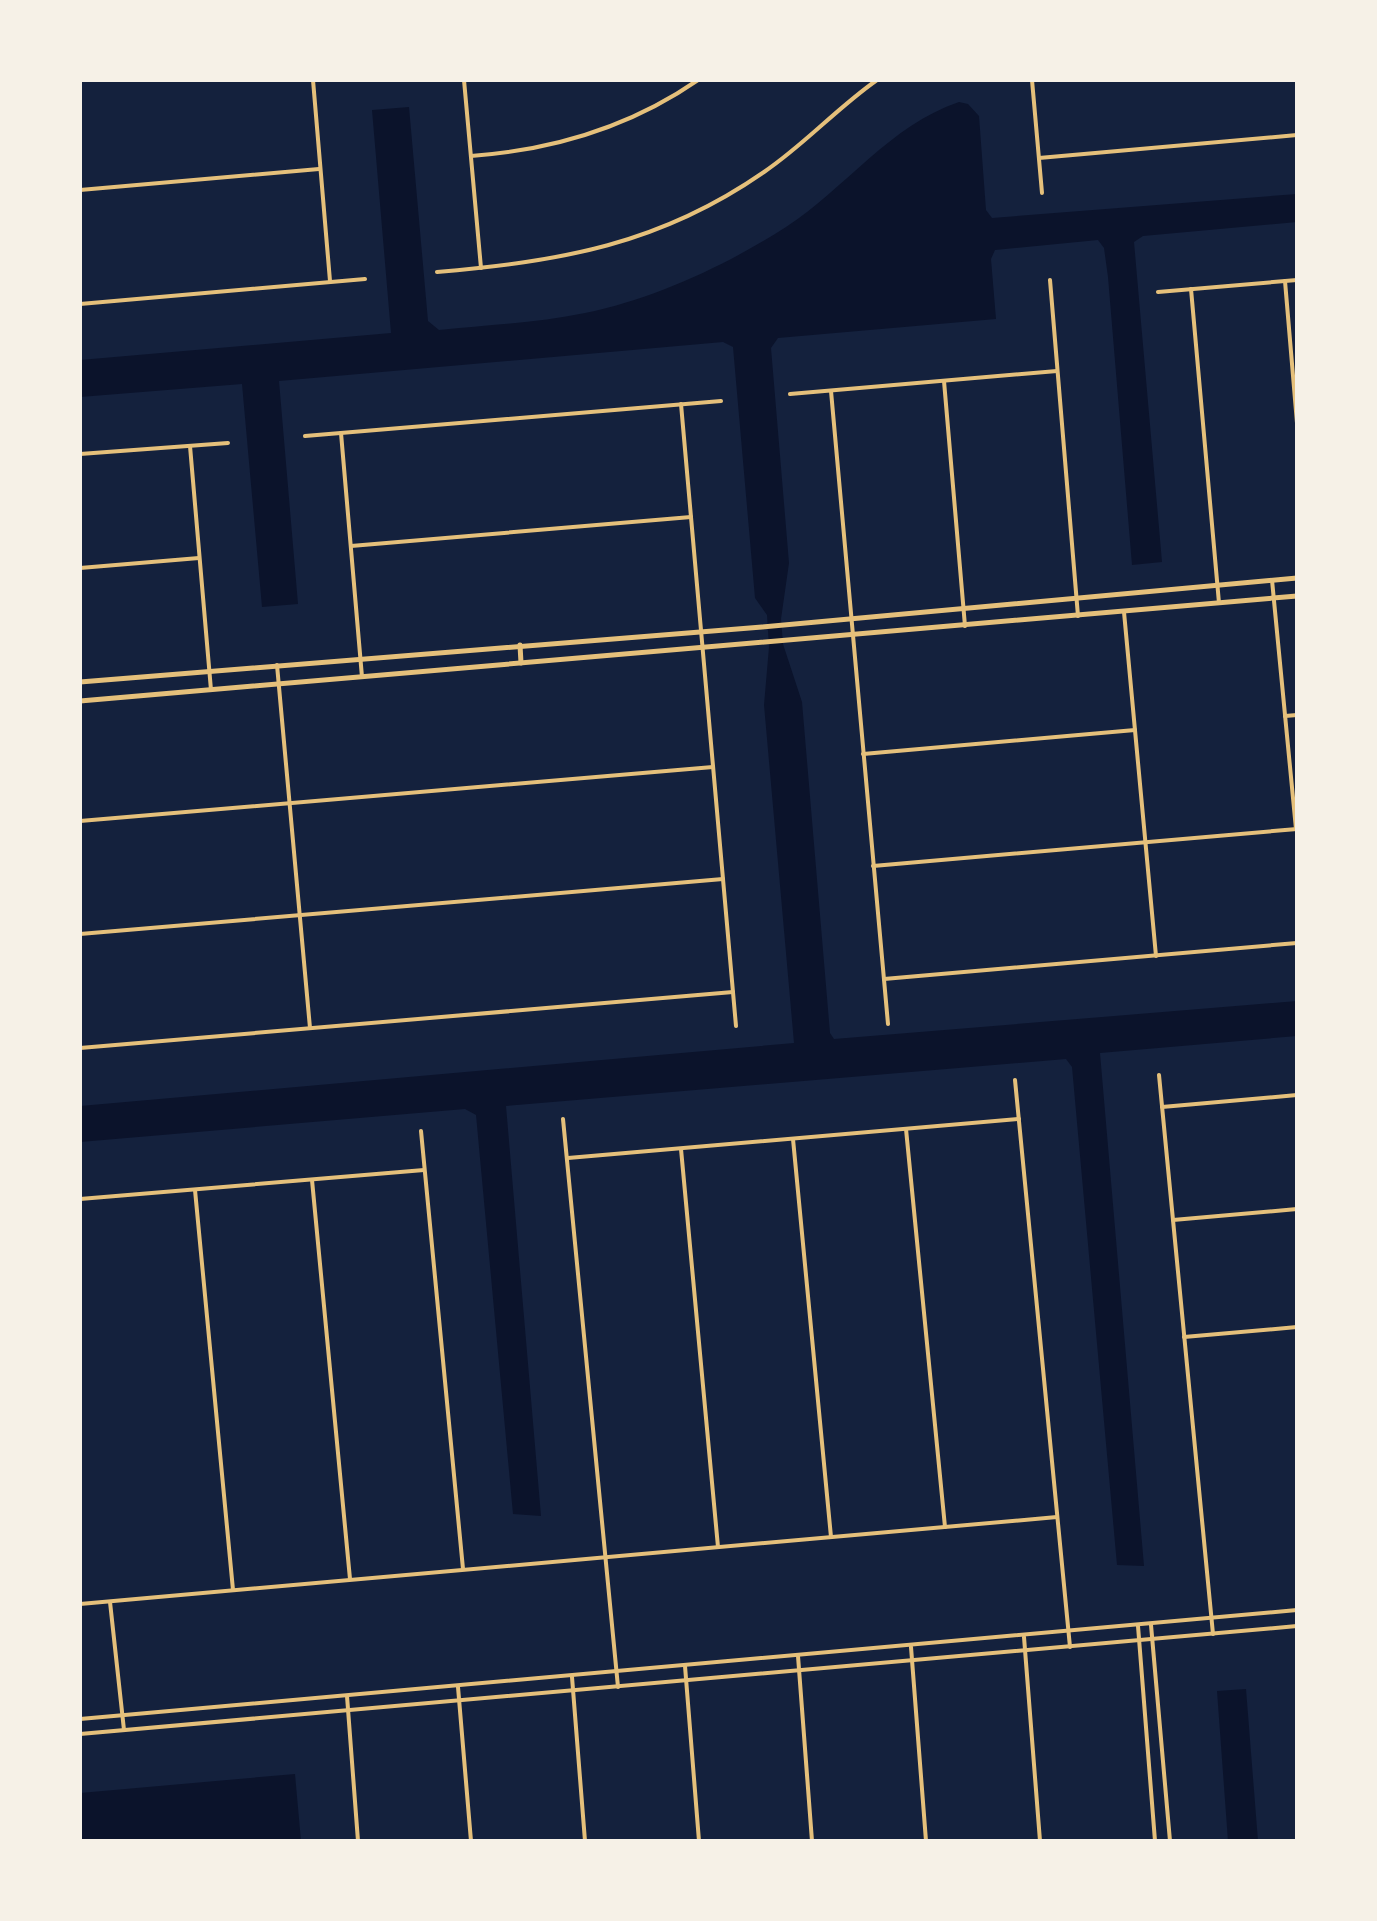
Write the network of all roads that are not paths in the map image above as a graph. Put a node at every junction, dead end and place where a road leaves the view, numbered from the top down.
1 (313, 80) edge
2 (464, 80) edge
3 (698, 80) edge
4 (877, 80) edge
5 (1032, 80) edge
6 (1297, 135) edge
7 (471, 156) junction
8 (1039, 158) junction
9 (319, 169) junction
10 (80, 190) edge
11 (1042, 193) dead end
12 (481, 268) junction
13 (437, 272) dead end
14 (365, 279) dead end
15 (1050, 280) dead end
16 (1297, 280) edge
17 (330, 281) junction
18 (1285, 281) junction
19 (1191, 289) junction
20 (1158, 292) dead end
21 (80, 304) edge
22 (1057, 371) junction
23 (944, 381) junction
24 (831, 391) junction
25 (790, 394) dead end
26 (721, 401) dead end
27 (681, 404) junction
28 (1297, 423) edge
29 (341, 433) junction
30 (305, 436) dead end
31 (228, 443) dead end
32 (190, 446) junction
33 (80, 454) edge
34 (691, 517) junction
35 (351, 546) junction
36 (199, 558) junction
37 (80, 568) edge
38 (1297, 578) edge
39 (1272, 580) junction
40 (1217, 585) junction
41 (1297, 596) edge
42 (1077, 597) junction
43 (1274, 598) junction
44 (1219, 603) junction
45 (963, 606) junction
46 (1124, 612) junction
47 (1078, 616) junction
48 (852, 617) junction
49 (965, 626) junction
50 (701, 630) junction
51 (852, 634) junction
52 (520, 645) junction
53 (702, 647) junction
54 (361, 658) junction
55 (521, 663) junction
56 (277, 665) junction
57 (209, 671) junction
58 (362, 677) junction
59 (80, 682) edge
60 (279, 684) junction
61 (211, 690) junction
62 (80, 701) edge
63 (1297, 715) edge
64 (1285, 716) junction
65 (1135, 730) junction
66 (863, 754) junction
67 (713, 767) junction
68 (289, 803) junction
69 (80, 821) edge
70 (1296, 829) edge
71 (1146, 842) junction
72 (873, 866) junction
73 (723, 879) junction
74 (299, 915) junction
75 (80, 934) edge
76 (1297, 943) edge
77 (1156, 956) junction
78 (884, 979) junction
79 (733, 992) junction
80 (888, 1024) dead end
81 (736, 1026) dead end
82 (310, 1028) junction
83 (80, 1048) edge
84 (1159, 1075) dead end
85 (1015, 1080) dead end
86 (1297, 1095) edge
87 (1162, 1107) junction
88 (563, 1119) dead end
89 (1019, 1119) junction
90 (906, 1129) junction
91 (421, 1131) dead end
92 (793, 1139) junction
93 (681, 1149) junction
94 (568, 1158) junction
95 (424, 1170) junction
96 (312, 1180) junction
97 (195, 1190) junction
98 (80, 1199) edge
99 (1297, 1209) edge
100 (1173, 1220) junction
101 (1297, 1327) edge
102 (1184, 1337) junction
103 (1057, 1517) junction
104 (945, 1527) junction
105 (831, 1537) junction
106 (718, 1547) junction
107 (605, 1558) junction
108 (463, 1569) junction
109 (350, 1579) junction
110 (233, 1590) junction
111 (110, 1602) junction
112 (80, 1604) edge
113 (1297, 1611) edge
114 (1211, 1619) junction
115 (1151, 1625) junction
116 (1138, 1626) junction
117 (1297, 1626) edge
118 (1068, 1633) junction
119 (1213, 1634) junction
120 (1024, 1637) junction
121 (1153, 1640) junction
122 (1139, 1641) junction
123 (911, 1647) junction
124 (1070, 1647) junction
125 (1025, 1651) junction
126 (798, 1656) junction
127 (911, 1661) junction
128 (685, 1666) junction
129 (799, 1671) junction
130 (616, 1672) junction
131 (572, 1677) junction
132 (686, 1682) junction
133 (458, 1687) junction
134 (618, 1687) junction
135 (573, 1691) junction
136 (347, 1696) junction
137 (460, 1702) junction
138 (348, 1711) junction
139 (122, 1715) junction
140 (80, 1719) edge
141 (124, 1730) junction
142 (80, 1734) edge
143 (358, 1841) edge
144 (471, 1841) edge
145 (585, 1841) edge
146 (699, 1841) edge
147 (812, 1841) edge
148 (926, 1841) edge
149 (1040, 1841) edge
150 (1155, 1841) edge
151 (1170, 1841) edge

1 - 9 street
2 - 7 street
3 - 7 street
4 - 12 street
5 - 8 street
6 - 8 street
7 - 12 street
8 - 11 street
9 - 10 street
9 - 17 street
12 - 13 street
14 - 17 street
15 - 22 street
16 - 18 street
17 - 21 street
18 - 19 street
18 - 28 street
19 - 20 street
19 - 40 street
22 - 23 street
22 - 42 street
23 - 24 street
23 - 45 street
24 - 25 street
24 - 48 street
26 - 27 street
27 - 29 street
27 - 34 street
29 - 30 street
29 - 35 street
31 - 32 street
32 - 33 street
32 - 36 street
34 - 35 street
34 - 50 street
35 - 54 street
36 - 37 street
36 - 57 street
38 - 39 main road
39 - 40 main road
39 - 43 street
40 - 42 main road
40 - 44 street
41 - 43 main road
42 - 45 main road
42 - 47 street
43 - 44 main road
43 - 64 street
44 - 46 main road
45 - 48 main road
45 - 49 street
46 - 47 main road
46 - 65 street
47 - 49 main road
48 - 50 main road
48 - 51 street
49 - 51 main road
50 - 52 main road
50 - 53 street
51 - 53 main road
51 - 66 street
52 - 54 main road
52 - 55 main road
53 - 55 main road
53 - 67 street
54 - 56 main road
54 - 58 street
55 - 58 main road
56 - 57 main road
56 - 60 street
57 - 59 main road
57 - 61 street
58 - 60 main road
60 - 61 main road
60 - 68 street
61 - 62 main road
63 - 64 street
64 - 70 street
65 - 66 street
65 - 71 street
66 - 72 street
67 - 68 street
67 - 73 street
68 - 69 street
68 - 74 street
70 - 71 street
71 - 72 street
71 - 77 street
72 - 78 street
73 - 74 street
73 - 79 street
74 - 75 street
74 - 82 street
76 - 77 street
77 - 78 street
78 - 80 street
79 - 81 street
79 - 82 street
82 - 83 street
84 - 87 street
85 - 89 street
86 - 87 street
87 - 100 street
88 - 94 street
89 - 90 street
89 - 103 street
90 - 92 street
90 - 104 street
91 - 95 street
92 - 93 street
92 - 105 street
93 - 94 street
93 - 106 street
94 - 107 street
95 - 96 street
95 - 108 street
96 - 97 street
96 - 109 street
97 - 98 street
97 - 110 street
99 - 100 street
100 - 102 street
101 - 102 street
102 - 114 street
103 - 104 street
103 - 118 street
104 - 105 street
105 - 106 street
106 - 107 street
107 - 108 street
107 - 130 street
108 - 109 street
109 - 110 street
110 - 111 street
111 - 112 street
111 - 139 street
113 - 114 street
114 - 115 street
114 - 119 street
115 - 116 street
115 - 121 street
116 - 118 street
116 - 122 street
117 - 119 street
118 - 120 street
118 - 124 street
119 - 121 street
120 - 123 street
120 - 125 street
121 - 122 street
121 - 151 street
122 - 124 street
122 - 150 street
123 - 126 street
123 - 127 street
124 - 125 street
125 - 127 street
125 - 149 street
126 - 128 street
126 - 129 street
127 - 129 street
127 - 148 street
128 - 130 street
128 - 132 street
129 - 132 street
129 - 147 street
130 - 131 street
130 - 134 street
131 - 133 street
131 - 135 street
132 - 134 street
132 - 146 street
133 - 136 street
133 - 137 street
134 - 135 street
135 - 137 street
135 - 145 street
136 - 138 street
136 - 139 street
137 - 138 street
137 - 144 street
138 - 141 street
138 - 143 street
139 - 140 street
139 - 141 street
141 - 142 street

